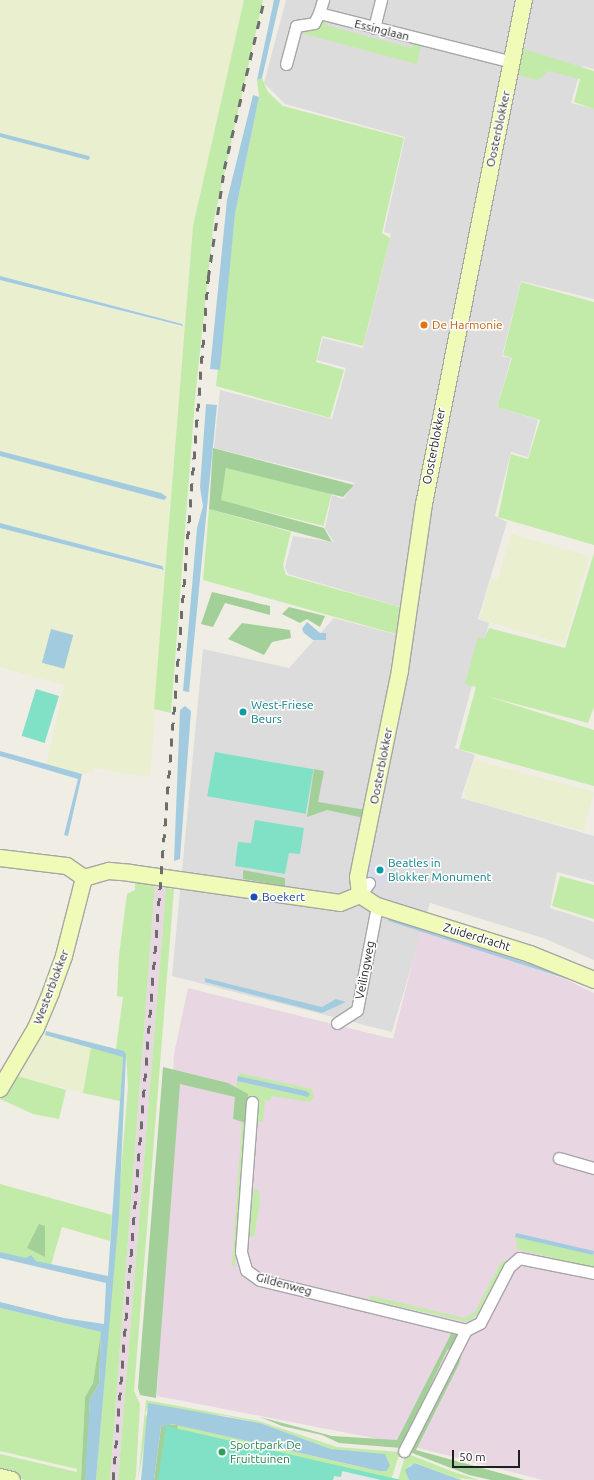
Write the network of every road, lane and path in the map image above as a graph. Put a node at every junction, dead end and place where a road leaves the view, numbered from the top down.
1 (323, 0) edge
2 (381, 0) edge
3 (524, 0) edge
4 (319, 13) junction
5 (374, 28) junction
6 (513, 62) junction
7 (286, 64) dead end
8 (0, 858) edge
9 (84, 878) junction
10 (364, 889) junction
11 (377, 906) junction
12 (594, 980) edge
13 (337, 1023) dead end
14 (0, 1089) edge
15 (252, 1102) dead end
16 (559, 1158) dead end
17 (594, 1168) edge
18 (594, 1273) edge
19 (466, 1330) junction
20 (404, 1451) dead end
21 (0, 1477) edge
22 (12, 1480) edge

1 - 4 street
2 - 5 street
3 - 6 street, Oosterblokker
4 - 5 street, Essinglaan
4 - 7 street
5 - 6 street, Essinglaan
6 - 10 street, Oosterblokker
8 - 9 street
9 - 10 street
9 - 14 street, Westerblokker
10 - 11 street, Zuiderdracht
11 - 12 street, Zuiderdracht
11 - 13 street, Veilingweg
15 - 19 street, Gildenweg
16 - 17 street
18 - 19 street
19 - 20 street
21 - 22 street

